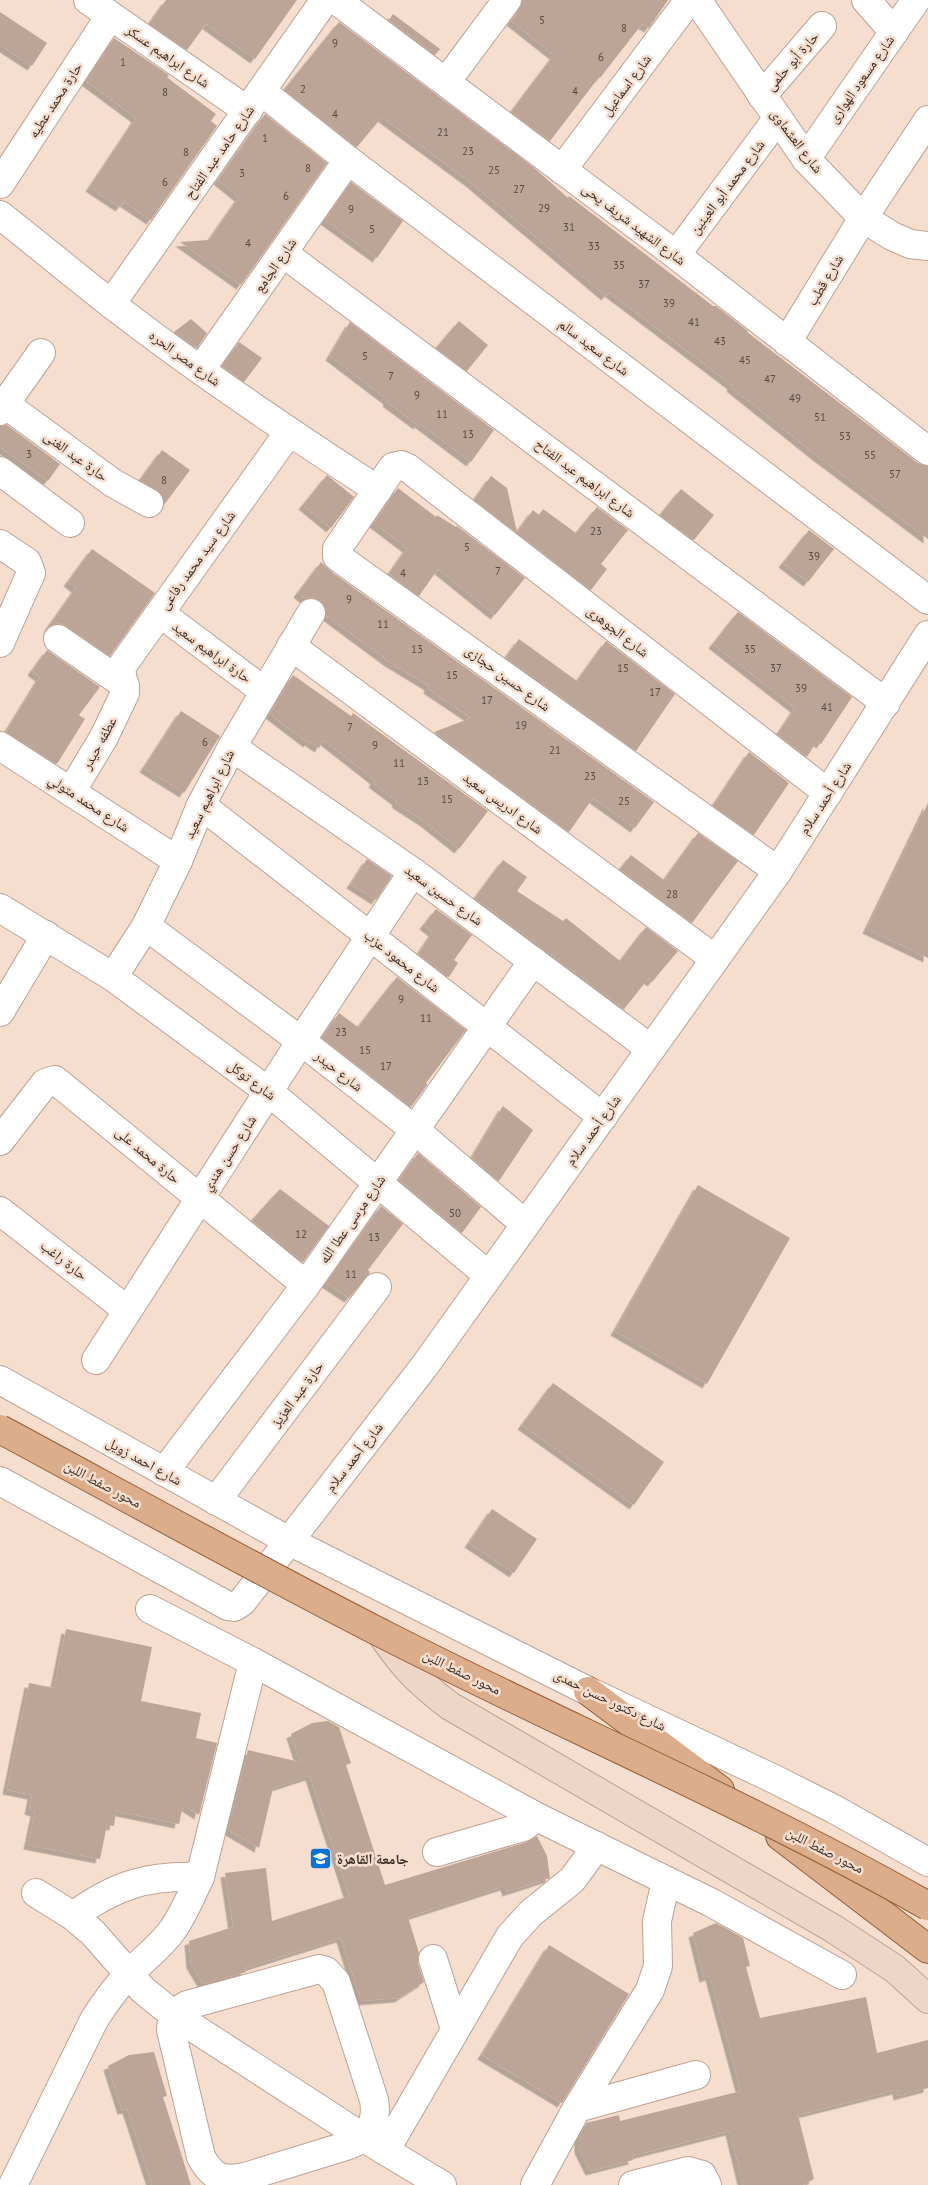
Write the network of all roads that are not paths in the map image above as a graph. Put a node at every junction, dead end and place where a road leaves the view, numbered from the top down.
1 (88, 0) edge
2 (325, 0) edge
3 (336, 0) edge
4 (507, 0) edge
5 (866, 0) edge
6 (916, 0) edge
7 (702, 3) edge
8 (110, 16) junction
9 (822, 26) dead end
10 (894, 32) junction
11 (446, 82) junction
12 (762, 96) junction
13 (255, 101) junction
14 (778, 118) junction
15 (928, 120) edge
16 (806, 159) junction
17 (348, 160) junction
18 (562, 170) junction
19 (0, 184) edge
20 (0, 215) edge
21 (863, 218) junction
22 (928, 246) edge
23 (283, 253) junction
24 (676, 255) junction
25 (111, 304) junction
26 (787, 342) junction
27 (41, 353) dead end
28 (201, 369) junction
29 (3, 408) edge
30 (289, 432) junction
31 (925, 441) edge
32 (408, 468) joint
33 (0, 471) edge
34 (378, 490) junction
35 (149, 503) dead end
36 (70, 523) dead end
37 (0, 544) edge
38 (928, 600) edge
39 (160, 613) junction
40 (310, 613) dead end
41 (928, 636) edge
42 (58, 639) dead end
43 (0, 643) edge
44 (291, 646) junction
45 (125, 689) junction
46 (264, 691) junction
47 (886, 703) junction
48 (0, 746) edge
49 (232, 746) junction
50 (71, 792) junction
51 (828, 793) junction
52 (201, 805) junction
53 (178, 861) junction
54 (778, 871) junction
55 (413, 872) junction
56 (0, 908) edge
57 (146, 926) junction
58 (46, 936) junction
59 (370, 936) junction
60 (715, 960) junction
61 (533, 961) junction
62 (113, 977) junction
63 (0, 1012) edge
64 (487, 1027) junction
65 (301, 1041) junction
66 (651, 1049) junction
67 (269, 1092) junction
68 (9, 1110) edge
69 (603, 1117) junction
70 (416, 1130) junction
71 (0, 1141) edge
72 (378, 1183) junction
73 (200, 1198) junction
74 (0, 1211) edge
75 (525, 1224) junction
76 (488, 1275) junction
77 (306, 1285) junction
78 (377, 1287) dead end
79 (127, 1310) junction
80 (96, 1360) dead end
81 (0, 1380) edge
82 (0, 1429) edge
83 (164, 1472) junction
84 (0, 1481) edge
85 (216, 1501) junction
86 (289, 1540) junction
87 (150, 1609) dead end
88 (380, 1632) junction
89 (253, 1662) junction
90 (588, 1691) junction
91 (537, 1817) junction
92 (597, 1846) junction
93 (437, 1852) dead end
94 (928, 1862) edge
95 (200, 1877) junction
96 (666, 1881) junction
97 (36, 1893) dead end
98 (928, 1906) edge
99 (73, 1916) junction
100 (928, 1949) edge
101 (433, 1959) dead end
102 (128, 1974) junction
103 (842, 1975) dead end
104 (928, 1998) edge
105 (174, 2015) junction
106 (455, 2029) junction
107 (696, 2075) dead end
108 (577, 2108) junction
109 (374, 2144) junction
110 (13, 2185) edge
111 (442, 2185) edge
112 (535, 2185) edge
113 (633, 2185) edge
114 (707, 2185) edge

1 - 8 street, شارع ابراهيم عسكر
2 - 13 street, شارع حامد عبد الفتاح
3 - 11 street, شارع الشهيد شريف يحى
4 - 11 street
5 - 10 street
6 - 10 street, شارع مسعود الهوارى
7 - 12 street, شارع العشماوى
7 - 18 street, شارع اسماعيل
8 - 13 street, شارع ابراهيم عسكر
8 - 19 street, حارة محمد عطيه
9 - 12 street, حارة أبو حلمى
10 - 16 street, شارع مسعود الهوارى
11 - 18 street, شارع الشهيد شريف يحى
12 - 14 street, شارع العشماوى
13 - 17 street, شارع سعيد سالم
13 - 25 street, شارع حامد عبد الفتاح
14 - 16 street, شارع العشماوى
14 - 24 street, شارع محمد أبو العينين
15 - 21 street, شارع قطب
16 - 21 street, شارع العشماوى
17 - 23 street, شارع الجامع
17 - 38 street, شارع سعيد سالم
18 - 24 street, شارع الشهيد شريف يحى
20 - 25 street, شارع مصر الحره
21 - 22 street, شارع العشماوى
21 - 26 street, شارع قطب
23 - 28 street, شارع الجامع
23 - 47 street, شارع ابراهيم عبد الفتاح
24 - 26 street, شارع الشهيد شريف يحى
25 - 28 street, شارع مصر الحره
26 - 31 street, شارع الشهيد شريف يحى
27 - 29 street
28 - 30 street, شارع مصر الحره
29 - 35 street, حارة عبد الغنى
30 - 34 street, شارع مصر الحره
30 - 39 street, شارع سيد محمد رفاعى
32 - 34 street, شارع حسين حجازى
32 - 51 street, شارع الجوهرى
33 - 36 street
34 - 54 street, شارع حسين حجازى
37 - 43 street
39 - 45 street, شارع سيد محمد رفاعى
39 - 46 street, حارة ابراهيم سعيد
40 - 44 street, شارع ابراهيم سعيد
41 - 47 street, شارع أحمد سلام
42 - 45 street
44 - 46 street, شارع ابراهيم سعيد
44 - 60 street, شارع ادريس سعيد
45 - 50 street, عطفه حيدر
46 - 49 street, شارع ابراهيم سعيد
47 - 51 street, شارع أحمد سلام
48 - 50 street, شارع محمد متولي
49 - 52 street, شارع ابراهيم سعيد
49 - 55 street, شارع حسين سعيد
50 - 53 street, شارع محمد متولي
51 - 54 street, شارع أحمد سلام
52 - 53 street, شارع ابراهيم سعيد
52 - 59 street, شارع محمود عزب
53 - 57 street, شارع ابراهيم سعيد
54 - 60 street, شارع أحمد سلام
55 - 59 street, شارع حسن هندي
55 - 61 street, شارع حسين سعيد
56 - 58 street, شارع توكل
57 - 62 street, شارع ابراهيم سعيد
57 - 65 street, شارع حيدر
58 - 62 street, شارع توكل
58 - 63 street
59 - 64 street, شارع محمود عزب
59 - 65 street, شارع حسن هندي
60 - 66 street, شارع أحمد سلام
61 - 64 street, شارع مرسى عطا الله
61 - 66 street, شارع حسين سعيد
62 - 67 street, شارع توكل
64 - 69 street, شارع محمود عزب
64 - 70 street, شارع مرسى عطا الله
65 - 67 street, شارع حسن هندي
65 - 70 street, شارع حيدر
66 - 69 street, شارع أحمد سلام
67 - 72 street, شارع توكل
67 - 73 street, شارع حسن هندي
68 - 71 street
68 - 73 street, حارة محمد على
69 - 75 street, شارع أحمد سلام
70 - 72 street, شارع مرسى عطا الله
70 - 75 street, شارع حيدر
72 - 76 street, شارع توكل
72 - 77 street, شارع مرسى عطا الله
73 - 77 street, حارة محمد على
73 - 79 street, شارع حسن هندي
74 - 79 street, حارة راغب
75 - 76 street, شارع أحمد سلام
76 - 86 street, شارع أحمد سلام
77 - 83 street, شارع مرسى عطا الله
78 - 85 street, حارة عبد العزيز
79 - 80 street, شارع حسن هندي
81 - 83 street, شارع احمد زويل
82 - 88 main road, محور صفط اللبن, bridge
83 - 85 street, شارع احمد زويل
84 - 86 street, شارع أحمد سلام
85 - 86 street, شارع احمد زويل
86 - 90 street, شارع دكتور حسن حمدى
87 - 89 street
88 - 98 main road, محور صفط اللبن, bridge
88 - 104 street
89 - 91 street
89 - 95 street
90 - 94 street, شارع دكتور حسن حمدى
90 - 100 main road
91 - 92 street
91 - 93 street
92 - 96 street
92 - 106 street
95 - 99 street
95 - 102 street
96 - 103 street
96 - 108 street
97 - 99 street
99 - 102 street
101 - 106 street
102 - 105 street
102 - 110 street
105 - 109 street
105 - 109 street
105 - 109 street
106 - 109 street
107 - 108 street
108 - 112 street
109 - 111 street
113 - 114 street

